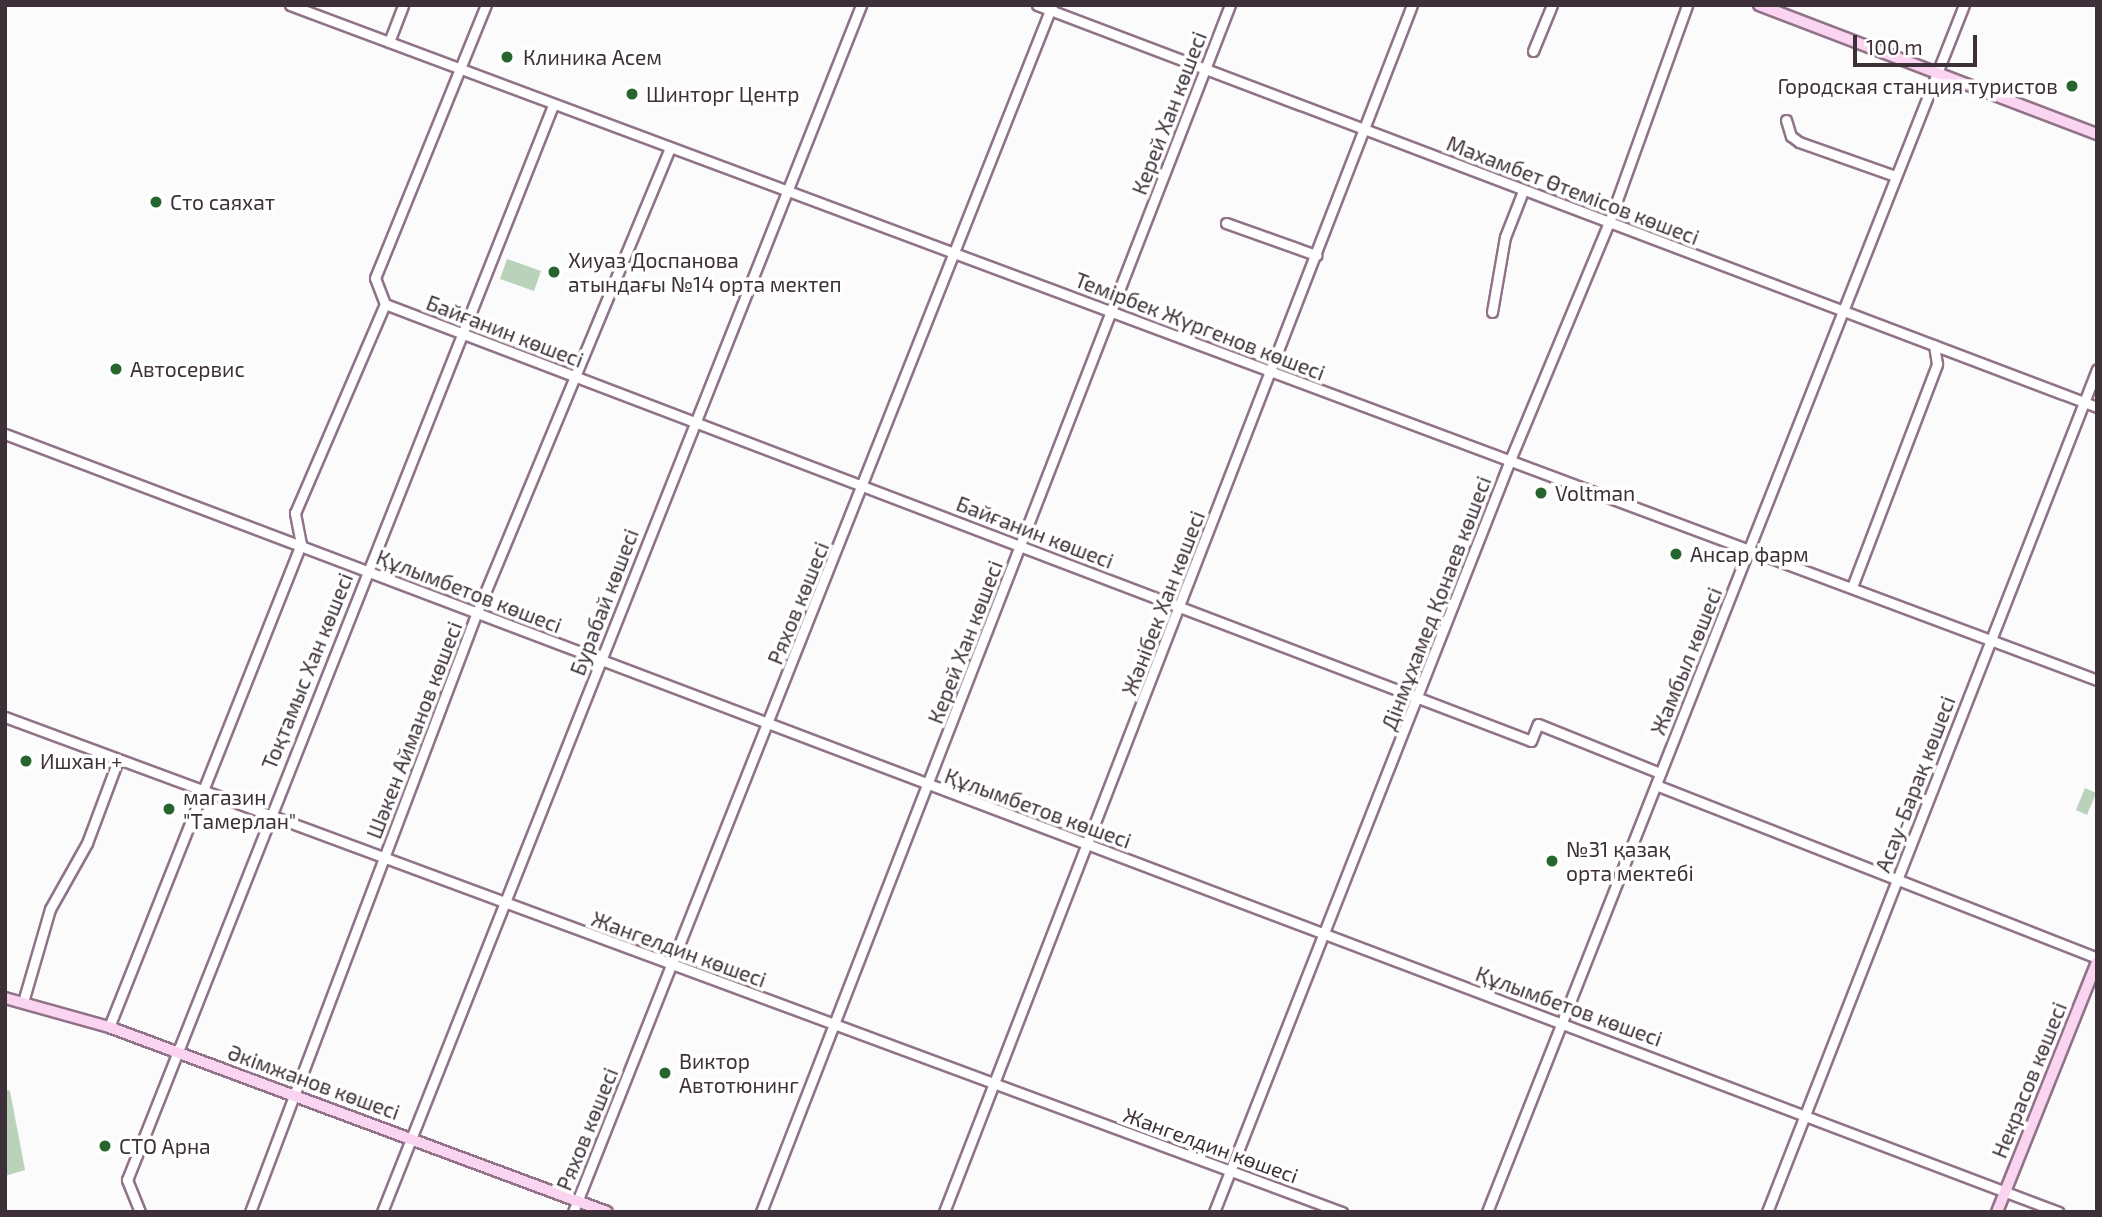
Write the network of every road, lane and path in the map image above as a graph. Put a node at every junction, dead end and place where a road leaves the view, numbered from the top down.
1 (290, 5) edge
2 (404, 5) edge
3 (486, 5) edge
4 (861, 5) edge
5 (1037, 5) edge
6 (1230, 5) edge
7 (1412, 5) edge
8 (1552, 5) edge
9 (1687, 5) edge
10 (1759, 5) edge
11 (1964, 5) edge
12 (1051, 8) edge
13 (389, 43) junction
14 (1533, 51) dead end
15 (1205, 67) junction
16 (460, 69) junction
17 (1937, 74) junction
18 (553, 105) junction
19 (1786, 120) dead end
20 (1365, 127) junction
21 (2097, 135) edge
22 (670, 148) junction
23 (1895, 176) junction
24 (786, 191) junction
25 (1523, 191) junction
26 (1226, 223) dead end
27 (1608, 225) junction
28 (957, 254) junction
29 (1316, 255) junction
30 (385, 304) junction
31 (1112, 311) junction
32 (1845, 311) junction
33 (1492, 312) dead end
34 (463, 332) junction
35 (1934, 345) junction
36 (2097, 369) edge
37 (1271, 371) junction
38 (578, 377) junction
39 (2084, 402) junction
40 (2097, 407) edge
41 (693, 419) junction
42 (5, 434) edge
43 (1510, 460) junction
44 (863, 487) junction
45 (301, 544) junction
46 (1022, 546) junction
47 (1749, 549) junction
48 (366, 570) junction
49 (1852, 587) junction
50 (1181, 607) junction
51 (477, 612) junction
52 (1990, 640) junction
53 (600, 659) junction
54 (2097, 680) edge
55 (1418, 697) junction
56 (5, 717) edge
57 (767, 725) junction
58 (118, 760) junction
59 (1660, 773) junction
60 (929, 785) junction
61 (1656, 785) junction
62 (200, 791) junction
63 (267, 817) junction
64 (1087, 844) junction
65 (385, 857) junction
66 (1897, 878) junction
67 (503, 904) junction
68 (1323, 934) junction
69 (2097, 960) edge
70 (671, 965) junction
71 (5, 998) edge
72 (23, 1002) junction
73 (1563, 1022) junction
74 (835, 1024) junction
75 (109, 1027) junction
76 (175, 1052) junction
77 (995, 1084) junction
78 (292, 1094) junction
79 (1804, 1113) junction
80 (411, 1138) junction
81 (1230, 1171) junction
82 (2006, 1191) junction
83 (575, 1206) edge
84 (140, 1212) edge
85 (250, 1212) edge
86 (382, 1212) edge
87 (607, 1212) edge
88 (761, 1212) edge
89 (944, 1212) edge
90 (1214, 1212) edge
91 (1342, 1212) edge
92 (1487, 1212) edge
93 (1767, 1212) edge
94 (1997, 1212) edge
95 (2059, 1212) edge

1 - 13 street, Темірбек Жүргенов көшесі
2 - 13 street
3 - 16 street
4 - 24 street, Бурабай көшесі
5 - 12 street, Махамбет Өтемісов көшесі
6 - 15 street, Керей Хан көшесі
7 - 20 street, Жәнібек Хан көшесі
8 - 14 street
9 - 27 street, Дінмұхамед Қонаев көшесі
10 - 17 main road
11 - 17 street, Жамбыл көшесі
12 - 15 street, Махамбет Өтемісов көшесі
12 - 28 street, Ряхов көшесі
13 - 16 street, Темірбек Жүргенов көшесі
15 - 20 street, Махамбет Өтемісов көшесі
15 - 31 street, Керей Хан көшесі
16 - 18 street, Темірбек Жүргенов көшесі
16 - 30 street
17 - 21 main road
17 - 23 street, Жамбыл көшесі
18 - 22 street, Темірбек Жүргенов көшесі
18 - 34 street, Тоқтамыс Хан көшесі
19 - 23 street
20 - 25 street, Махамбет Өтемісов көшесі
20 - 29 street, Жәнібек Хан көшесі
22 - 24 street, Темірбек Жүргенов көшесі
22 - 38 street, Шәкен Айманов көшесі
23 - 32 street, Жамбыл көшесі
24 - 28 street, Темірбек Жүргенов көшесі
24 - 41 street, Бурабай көшесі
25 - 27 street, Махамбет Өтемісов көшесі
25 - 33 street
26 - 29 street
27 - 32 street, Махамбет Өтемісов көшесі
27 - 43 street, Дінмұхамед Қонаев көшесі
28 - 31 street, Темірбек Жүргенов көшесі
28 - 44 street, Ряхов көшесі
29 - 37 street, Жәнібек Хан көшесі
30 - 34 street, Байғанин көшесі
30 - 45 street
31 - 37 street, Темірбек Жүргенов көшесі
31 - 46 street, Керей Хан көшесі
32 - 35 street, Махамбет Өтемісов көшесі
32 - 47 street, Жамбыл көшесі
34 - 38 street, Байғанин көшесі
34 - 48 street, Тоқтамыс Хан көшесі
35 - 39 street, Махамбет Өтемісов көшесі
35 - 49 street
36 - 39 street, Асау-Барақ көшесі
37 - 43 street, Темірбек Жүргенов көшесі
37 - 50 street, Жәнібек Хан көшесі
38 - 41 street, Байғанин көшесі
38 - 51 street, Шәкен Айманов көшесі
39 - 40 street, Махамбет Өтемісов көшесі
39 - 52 street, Асау-Барақ көшесі
41 - 44 street, Байғанин көшесі
41 - 53 street, Бурабай көшесі
42 - 45 street, Құлымбетов көшесі
43 - 47 street, Темірбек Жүргенов көшесі
43 - 55 street, Дінмұхамед Қонаев көшесі
44 - 46 street, Байғанин көшесі
44 - 57 street, Ряхов көшесі
45 - 48 street, Құлымбетов көшесі
45 - 62 street
46 - 50 street, Байғанин көшесі
46 - 60 street, Керей Хан көшесі
47 - 49 street, Темірбек Жүргенов көшесі
47 - 59 street, Жамбыл көшесі
48 - 51 street, Құлымбетов көшесі
48 - 63 street, Тоқтамыс Хан көшесі
49 - 52 street, Темірбек Жүргенов көшесі
50 - 55 street, Байғанин көшесі
50 - 64 street, Жәнібек Хан көшесі
51 - 53 street, Құлымбетов көшесі
51 - 65 street, Шәкен Айманов көшесі
52 - 54 street, Темірбек Жүргенов көшесі
52 - 66 street, Асау-Барақ көшесі
53 - 57 street, Құлымбетов көшесі
53 - 67 street, Бурабай көшесі
55 - 59 street, Байғанин көшесі
55 - 68 street, Дінмұхамед Қонаев көшесі
56 - 58 street, Жангелдин көшесі
57 - 60 street, Құлымбетов көшесі
57 - 70 street, Ряхов көшесі
58 - 62 street, Жангелдин көшесі
58 - 72 street
59 - 61 street, Жамбыл көшесі
60 - 64 street, Құлымбетов көшесі
60 - 74 street, Керей Хан көшесі
61 - 66 street
61 - 73 street, Жамбыл көшесі
62 - 63 street, Жангелдин көшесі
62 - 75 street
63 - 65 street, Жангелдин көшесі
63 - 76 street, Тоқтамыс Хан көшесі
64 - 68 street, Құлымбетов көшесі
64 - 77 street, Жәнібек Хан көшесі
65 - 67 street, Жангелдин көшесі
65 - 78 street, Шәкен Айманов көшесі
66 - 69 street
66 - 79 street, Асау-Барақ көшесі
67 - 70 street, Жангелдин көшесі
67 - 80 street, Бурабай көшесі
68 - 73 street, Құлымбетов көшесі
68 - 81 street, Дінмұхамед Қонаев көшесі
69 - 82 main road, Некрасов көшесі
70 - 74 street, Жангелдин көшесі
70 - 83 street, Ряхов көшесі
71 - 72 main road, Әкімжанов көшесі
72 - 75 main road, Әкімжанов көшесі
73 - 79 street, Құлымбетов көшесі
73 - 92 street, Жамбыл көшесі
74 - 77 street, Жангелдин көшесі
74 - 88 street, Керей Хан көшесі
75 - 76 main road, Әкімжанов көшесі
76 - 78 main road, Әкімжанов көшесі
76 - 84 street, Тоқтамыс Хан көшесі
77 - 81 street, Жангелдин көшесі
77 - 89 street, Жәнібек Хан көшесі
78 - 80 main road, Әкімжанов көшесі
78 - 85 street, Шәкен Айманов көшесі
79 - 82 street, Құлымбетов көшесі
79 - 93 street, Асау-Барақ көшесі
80 - 83 main road, Әкімжанов көшесі
80 - 86 street, Бурабай көшесі
81 - 90 street, Дінмұхамед Қонаев көшесі
81 - 91 street, Жангелдин көшесі
82 - 94 main road, Некрасов көшесі
82 - 95 street, Құлымбетов көшесі
83 - 87 main road, Әкімжанов көшесі

